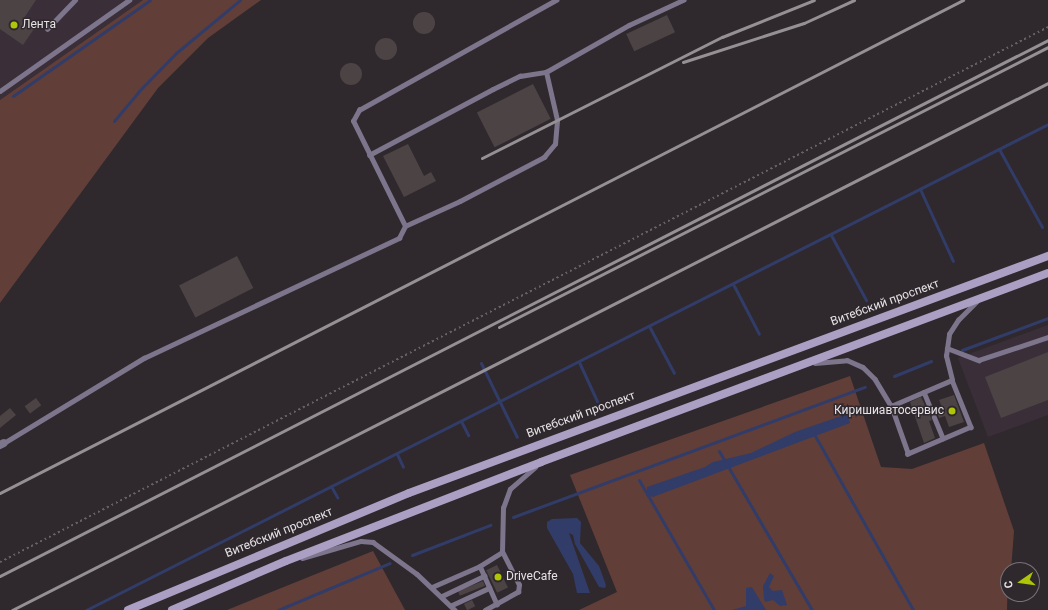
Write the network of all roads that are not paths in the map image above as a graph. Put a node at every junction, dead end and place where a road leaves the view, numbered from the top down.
1 (75, 0) edge
2 (129, 0) edge
3 (556, 0) edge
4 (683, 0) edge
5 (47, 29) dead end
6 (546, 72) junction
7 (0, 91) edge
8 (370, 155) junction
9 (405, 226) junction
10 (1048, 256) edge
11 (1048, 273) edge
12 (979, 299) junction
13 (1048, 337) edge
14 (946, 348) junction
15 (805, 364) junction
16 (952, 380) junction
17 (924, 392) junction
18 (891, 406) junction
19 (944, 438) junction
20 (2, 444) edge
21 (540, 462) junction
22 (502, 552) junction
23 (286, 561) junction
24 (480, 566) junction
25 (484, 576) junction
26 (432, 587) junction
27 (489, 588) junction
28 (442, 596) junction
29 (497, 604) junction
30 (452, 605) junction
31 (128, 610) edge
32 (172, 610) edge
33 (455, 610) edge
34 (486, 610) edge

1 - 5 lane
2 - 7 lane
3 - 8 lane
4 - 6 lane
6 - 8 lane
6 - 9 lane
8 - 9 lane
9 - 20 lane
10 - 31 main road, Витебский проспект
11 - 12 main road
12 - 14 lane
12 - 15 main road
13 - 14 lane
14 - 16 lane
15 - 18 lane
15 - 21 main road
16 - 17 lane
16 - 19 lane
17 - 18 lane
17 - 19 lane
18 - 19 lane
21 - 22 lane
21 - 23 main road
22 - 24 lane
22 - 29 lane
23 - 26 lane
23 - 32 main road
24 - 25 lane
24 - 26 lane
25 - 27 lane
25 - 28 lane
26 - 28 lane
27 - 29 lane
27 - 30 lane
28 - 30 lane
29 - 34 lane
30 - 33 lane

